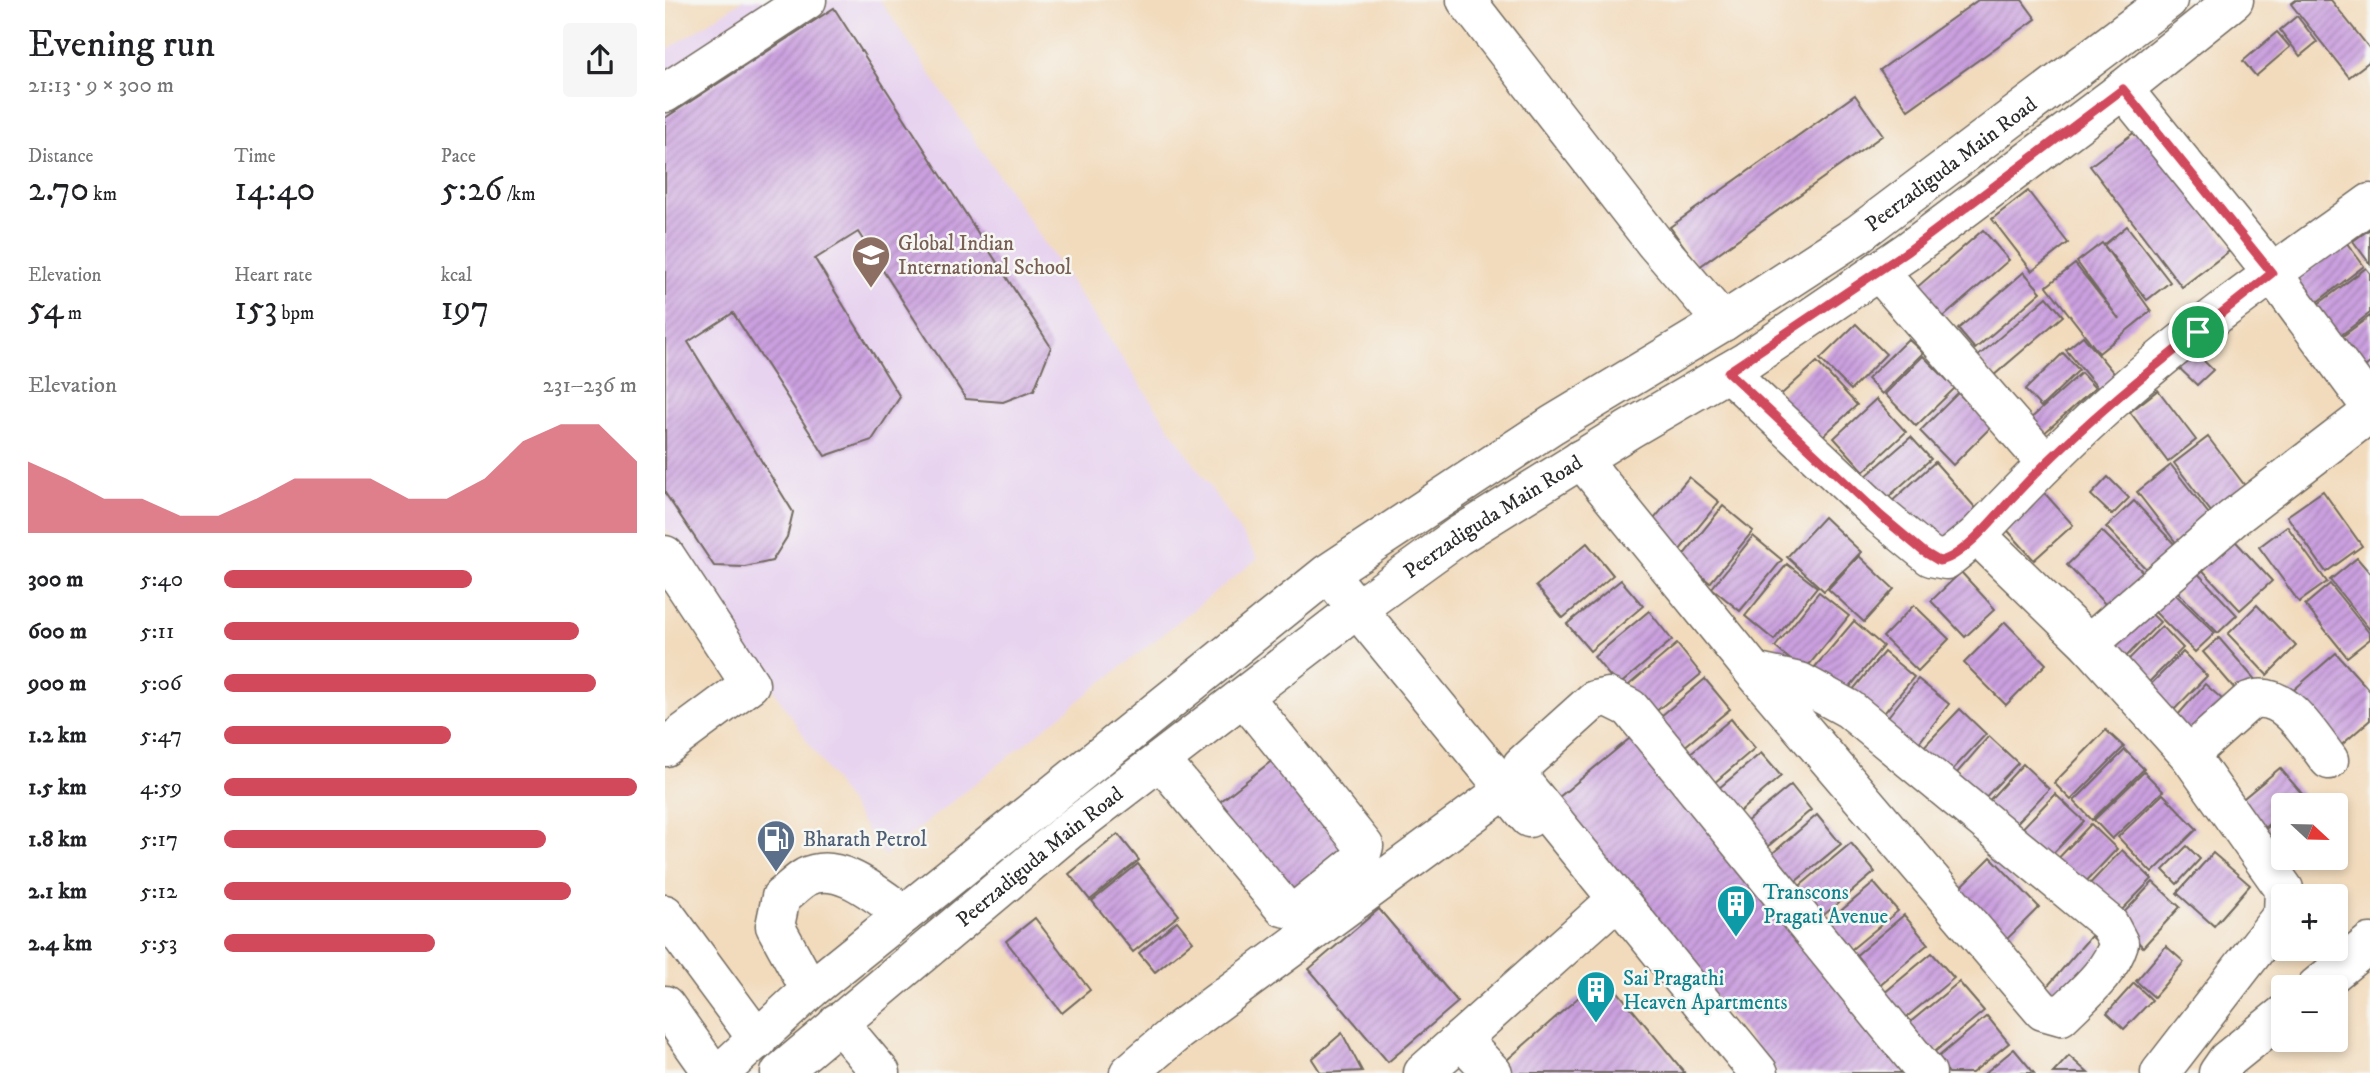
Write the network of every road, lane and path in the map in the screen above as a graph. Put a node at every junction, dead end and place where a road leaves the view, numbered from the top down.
1 (807, 0) edge
2 (1466, 0) edge
3 (2234, 0) edge
4 (2149, 6) edge
5 (2123, 89) junction
6 (665, 93) edge
7 (2370, 203) edge
8 (1878, 271) junction
9 (2272, 273) junction
10 (1723, 322) junction
11 (1728, 372) junction
12 (2370, 406) edge
13 (2370, 413) edge
14 (1581, 459) junction
15 (2045, 463) junction
16 (1977, 535) junction
17 (665, 555) edge
18 (1328, 573) junction
19 (1357, 609) junction
20 (2089, 644) junction
21 (1754, 671) junction
22 (1244, 697) junction
23 (665, 747) edge
24 (2189, 755) junction
25 (2329, 760) dead end
26 (1161, 761) junction
27 (1506, 789) junction
28 (1604, 911) junction
29 (665, 914) edge
30 (904, 914) junction
31 (2370, 943) edge
32 (2331, 975) edge
33 (810, 990) junction
34 (665, 1004) edge
35 (838, 1022) junction
36 (2271, 1024) edge
37 (1461, 1039) junction
38 (758, 1040) junction
39 (1142, 1069) edge
40 (713, 1073) edge
41 (720, 1073) edge
42 (780, 1073) edge
43 (881, 1073) edge
44 (1423, 1073) edge
45 (1493, 1073) edge
46 (1740, 1073) edge
47 (1927, 1073) edge
48 (2159, 1073) edge
49 (2218, 1073) edge

1 - 6 street
2 - 10 street
3 - 5 street, Peerzadiguda Main Road
4 - 10 street, Peerzadiguda Main Road
5 - 8 street, Peerzadiguda Main Road
5 - 9 street
7 - 9 street
8 - 11 street, Peerzadiguda Main Road
8 - 15 street
9 - 12 street
9 - 15 street
10 - 18 street, Peerzadiguda Main Road
11 - 14 street, Peerzadiguda Main Road
11 - 16 street
13 - 20 street
14 - 19 street, Peerzadiguda Main Road
14 - 21 street
15 - 16 street
16 - 20 street
17 - 23 street
18 - 19 street
18 - 30 street, Peerzadiguda Main Road
19 - 22 street, Peerzadiguda Main Road
19 - 27 street
20 - 24 street
21 - 21 street
22 - 26 street, Peerzadiguda Main Road
22 - 26 street
24 - 25 street
24 - 48 street
26 - 35 street, Peerzadiguda Main Road
27 - 28 street
27 - 39 street
28 - 37 street
28 - 46 street
29 - 38 street
30 - 33 street, Peerzadiguda Main Road
30 - 33 street
31 - 32 street
33 - 38 street, Peerzadiguda Main Road
34 - 40 street
35 - 42 street, Peerzadiguda Main Road
35 - 43 street
36 - 49 street
37 - 44 street
37 - 45 street
38 - 41 street, Peerzadiguda Main Road
46 - 47 street

